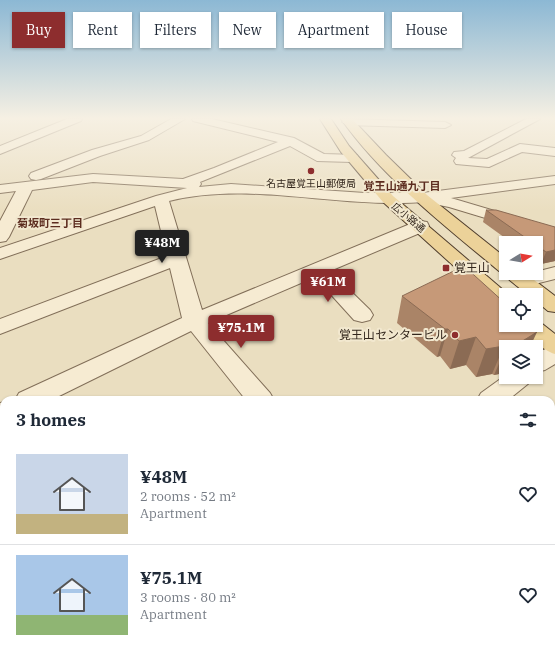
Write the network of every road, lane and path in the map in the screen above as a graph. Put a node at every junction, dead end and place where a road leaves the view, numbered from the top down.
1 (110, 149) edge
2 (270, 149) edge
3 (306, 149) edge
4 (346, 149) edge
5 (373, 149) edge
6 (457, 149) edge
7 (476, 149) edge
8 (517, 149) edge
9 (532, 149) edge
10 (555, 152) edge
11 (352, 158) junction
12 (459, 158) junction
13 (555, 180) edge
14 (468, 182) junction
15 (185, 184) junction
16 (27, 185) junction
17 (6, 188) edge
18 (231, 188) junction
19 (422, 198) junction
20 (161, 199) junction
21 (388, 199) junction
22 (421, 226) junction
23 (555, 234) edge
24 (0, 236) edge
25 (0, 254) edge
26 (177, 259) junction
27 (499, 261) edge
28 (318, 269) junction
29 (555, 273) edge
30 (543, 274) edge
31 (522, 280) edge
32 (499, 296) edge
33 (555, 306) edge
34 (362, 315) dead end
35 (194, 321) junction
36 (0, 327) edge
37 (539, 332) edge
38 (555, 346) edge
39 (555, 353) edge
40 (543, 360) edge
41 (511, 384) edge
42 (36, 396) edge
43 (258, 396) edge
44 (495, 396) edge

1 - 17 street
2 - 15 street
3 - 11 street
4 - 11 main road, 広小路通
5 - 19 main road, 広小路通
6 - 12 street
7 - 12 street
8 - 12 street
9 - 10 street
11 - 21 main road, 広小路通
12 - 14 street
13 - 14 street
14 - 19 street
15 - 16 street
15 - 18 street
16 - 17 street
16 - 24 street
18 - 20 street
18 - 21 street
19 - 21 street
19 - 23 street
19 - 27 main road, 広小路通
20 - 25 street
20 - 26 street
21 - 22 main road, 広小路通
22 - 28 street
22 - 32 main road, 広小路通
26 - 35 street
26 - 36 street
28 - 34 street
28 - 35 street
29 - 30 street
31 - 33 main road
35 - 42 street
35 - 43 street
37 - 38 main road
39 - 40 street
41 - 44 street

